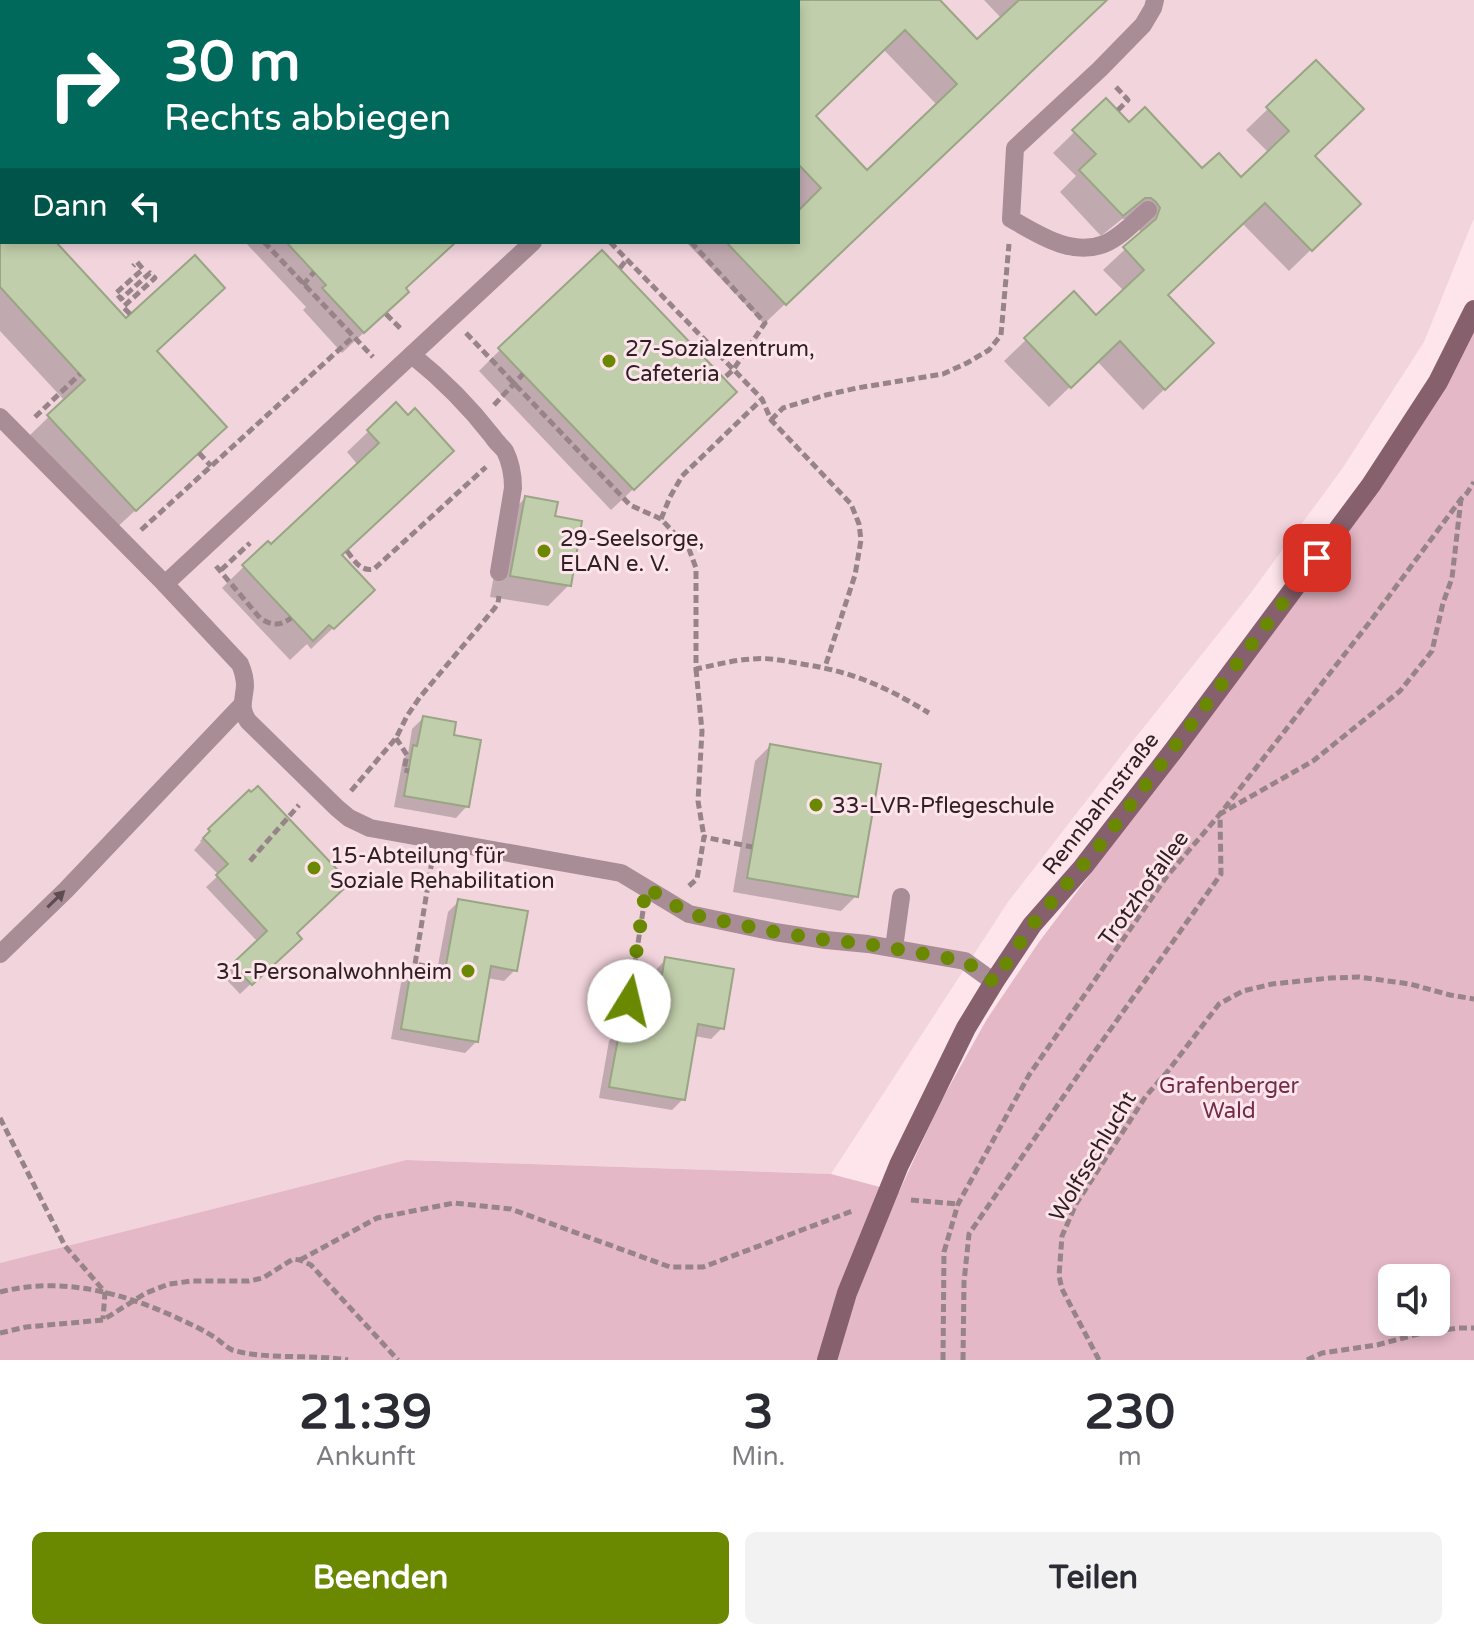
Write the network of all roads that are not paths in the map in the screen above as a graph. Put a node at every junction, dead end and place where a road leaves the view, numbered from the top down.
1 (1155, 0) edge
2 (1148, 210) dead end
3 (531, 244) edge
4 (1474, 310) edge
5 (412, 355) junction
6 (0, 417) edge
7 (499, 572) road end
8 (165, 584) junction
9 (241, 706) junction
10 (901, 897) dead end
11 (894, 948) junction
12 (0, 954) edge
13 (994, 982) junction
14 (827, 1360) edge

1 - 2 lane
3 - 5 lane
4 - 13 street, Rennbahnstraße
5 - 7 lane
5 - 8 lane
6 - 8 lane
8 - 9 lane
9 - 11 lane
12 -> 9 lane
10 - 11 lane
11 - 13 lane
13 - 14 street, Rennbahnstraße

